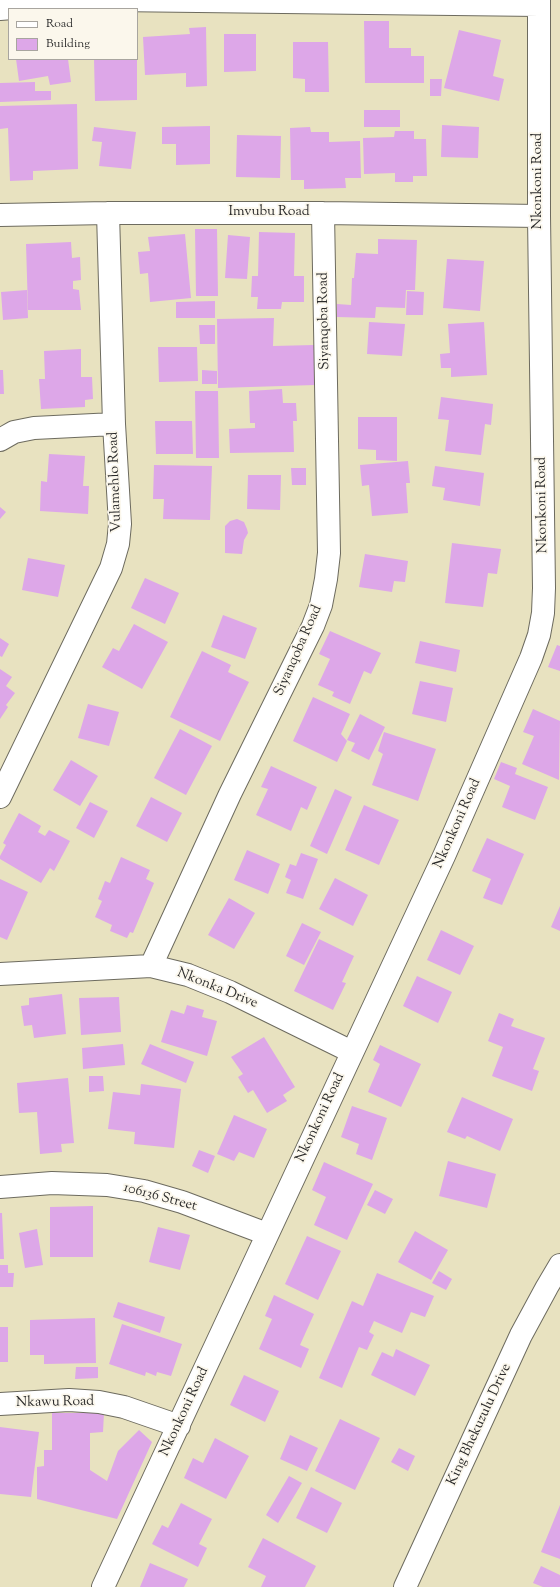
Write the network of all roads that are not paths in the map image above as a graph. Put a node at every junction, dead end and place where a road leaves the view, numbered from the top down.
1 (113, 0) edge
2 (337, 1) edge
3 (539, 2) edge
4 (13, 8) edge
5 (108, 213) junction
6 (322, 213) junction
7 (0, 215) edge
8 (539, 216) junction
9 (114, 424) junction
10 (0, 440) edge
11 (0, 797) edge
12 (151, 966) junction
13 (0, 974) edge
14 (352, 1052) junction
15 (0, 1187) edge
16 (267, 1234) junction
17 (560, 1265) edge
18 (0, 1404) edge
19 (179, 1426) junction
20 (104, 1587) edge
21 (405, 1587) edge

1 - 2 street
1 - 4 street
2 - 3 street
3 - 8 street, Nkonkoni Road
5 - 6 street, Imvubu Road
5 - 7 street, Imvubu Road
5 - 9 street, Vulamehlo Road
6 - 8 street, Imvubu Road
6 - 12 street, Siyanqoba Road
8 - 14 street, Nkonkoni Road
9 - 10 street
9 - 11 street, Vulamehlo Road
12 - 13 street, Nkonka Drive
12 - 14 street, Nkonka Drive
14 - 16 street, Nkonkoni Road
15 - 16 street, 106136 Street
16 - 19 street, Nkonkoni Road
17 - 21 street, King Bhekuzulu Drive
18 - 19 street, Nkawu Road
19 - 20 street, Nkonkoni Road

